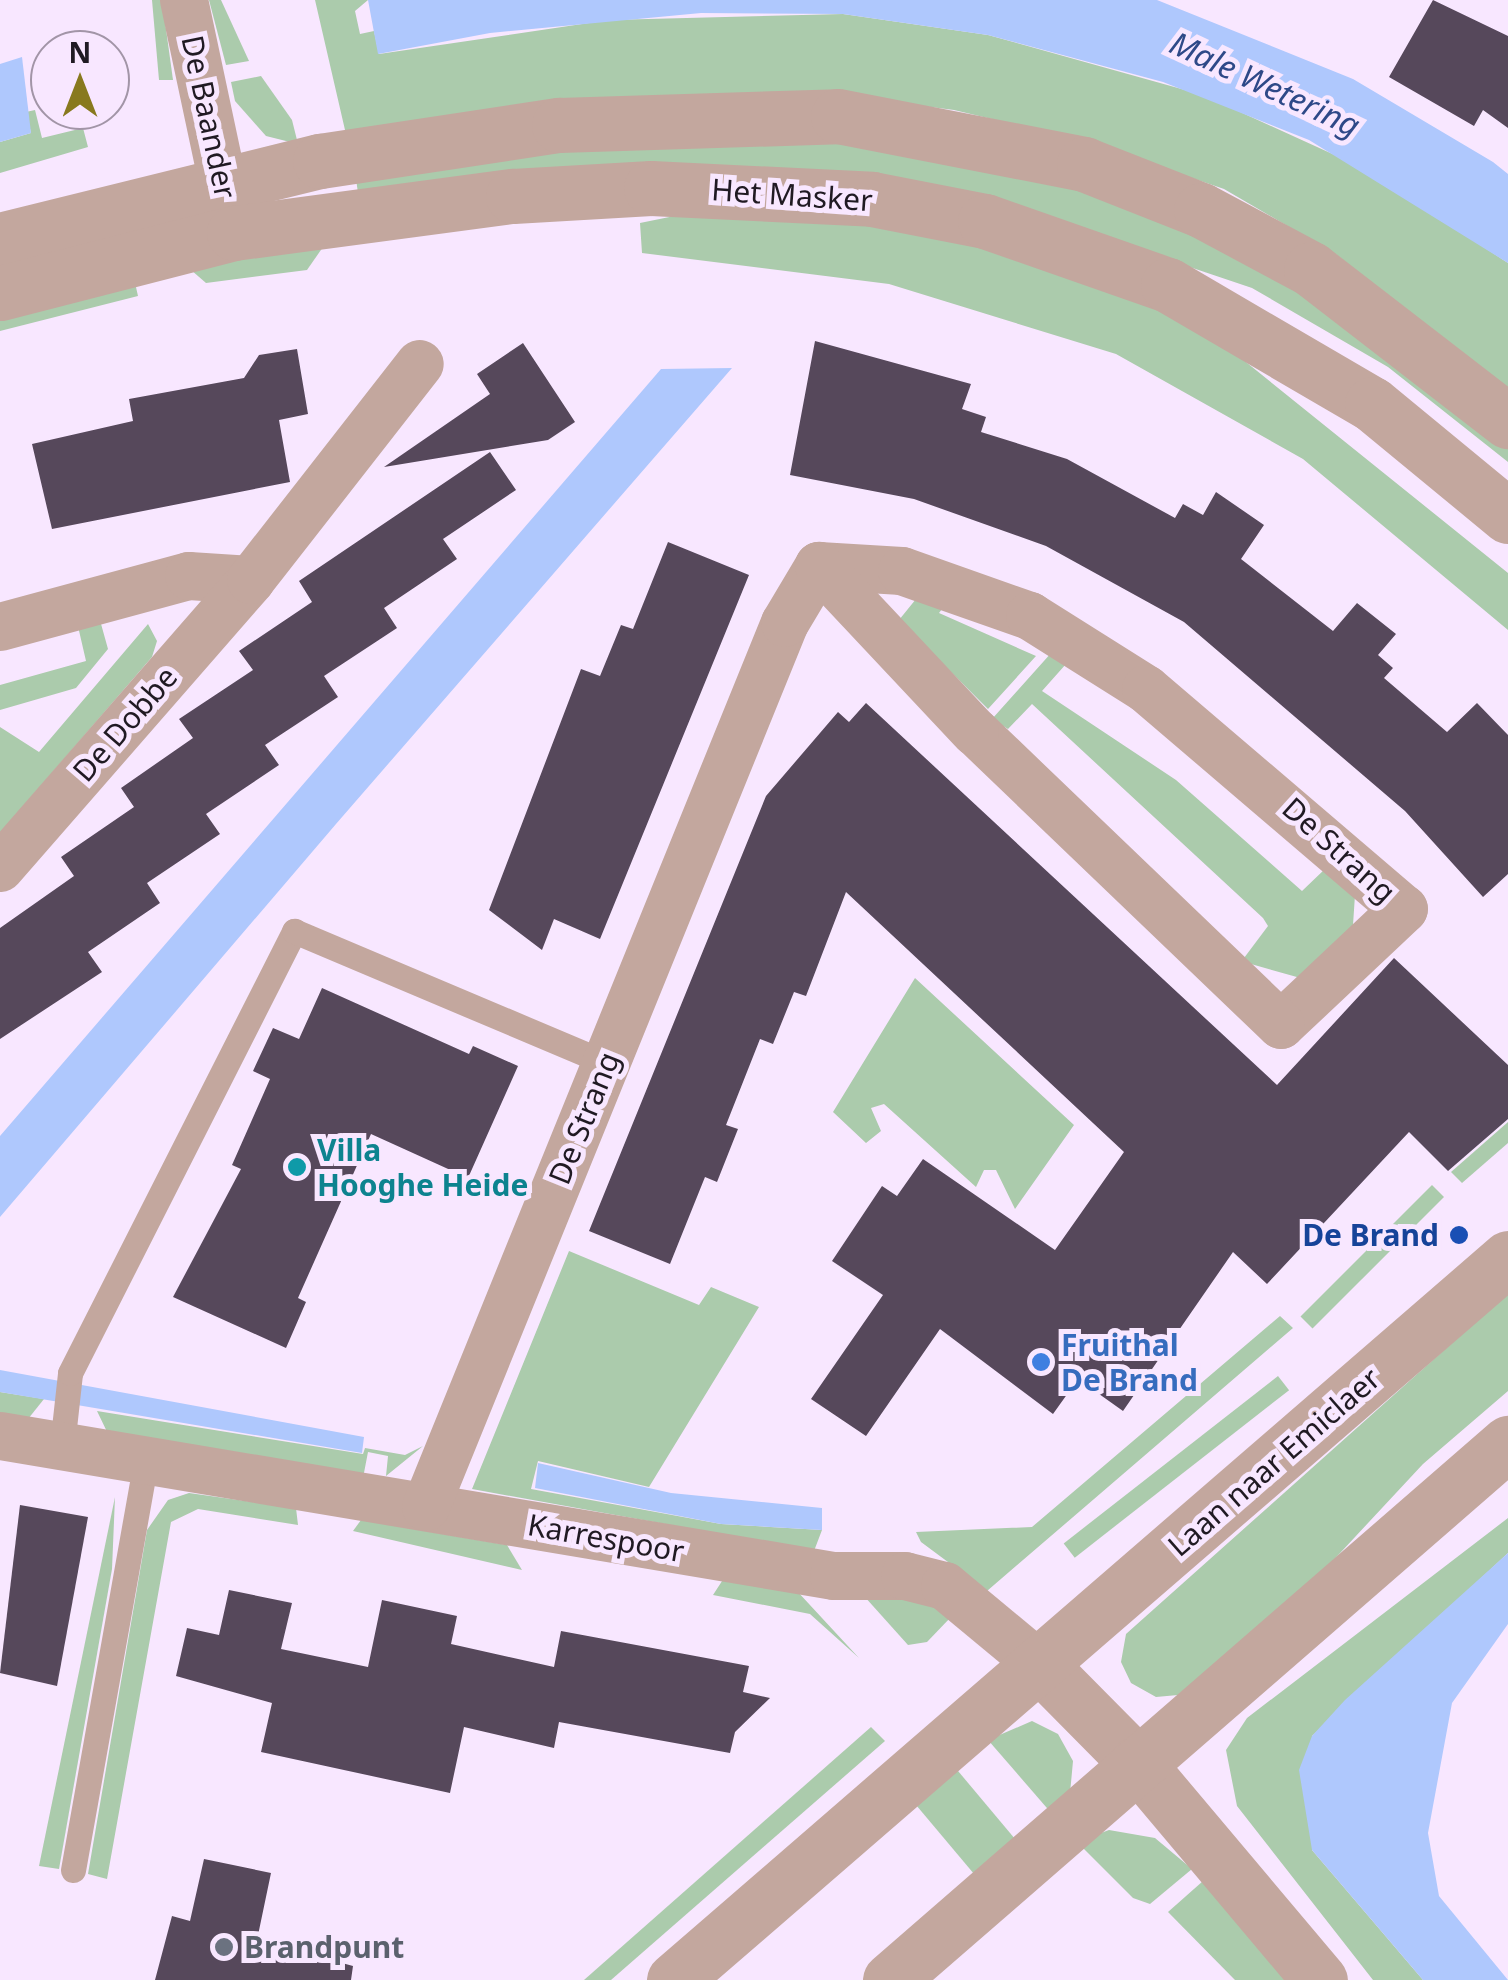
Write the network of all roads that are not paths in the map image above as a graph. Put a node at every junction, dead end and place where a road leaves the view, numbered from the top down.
1 (184, 0) edge
2 (228, 208) junction
3 (0, 240) edge
4 (0, 293) edge
5 (420, 364) dead end
6 (1508, 421) edge
7 (1508, 516) edge
8 (820, 566) junction
9 (251, 580) junction
10 (0, 626) edge
11 (0, 868) edge
12 (607, 1063) junction
13 (1508, 1258) edge
14 (0, 1436) edge
15 (1508, 1443) edge
16 (62, 1446) junction
17 (146, 1460) junction
18 (426, 1507) junction
19 (1039, 1664) junction
20 (1137, 1764) junction
21 (73, 1870) dead end
22 (674, 1980) edge
23 (890, 1980) edge
24 (1320, 1980) edge

1 - 2 street, De Baander
2 - 3 street, Het Masker
2 - 4 street, Het Masker
2 - 6 street, Het Masker
2 - 7 street, Het Masker
5 - 9 street, De Dobbe
8 - 8 street, De Strang
8 - 12 street, De Strang
9 - 10 street
9 - 11 street, De Dobbe
12 - 16 lane
12 - 18 street, De Strang
13 - 19 street, Laan naar Emiclaer
14 - 16 street, Karrespoor
15 - 20 street
16 - 17 street, Karrespoor
17 - 18 street, Karrespoor
17 - 21 lane
18 - 19 street, Karrespoor
19 - 20 street
19 - 22 street, Laan naar Emiclaer
20 - 23 street
20 - 24 street

